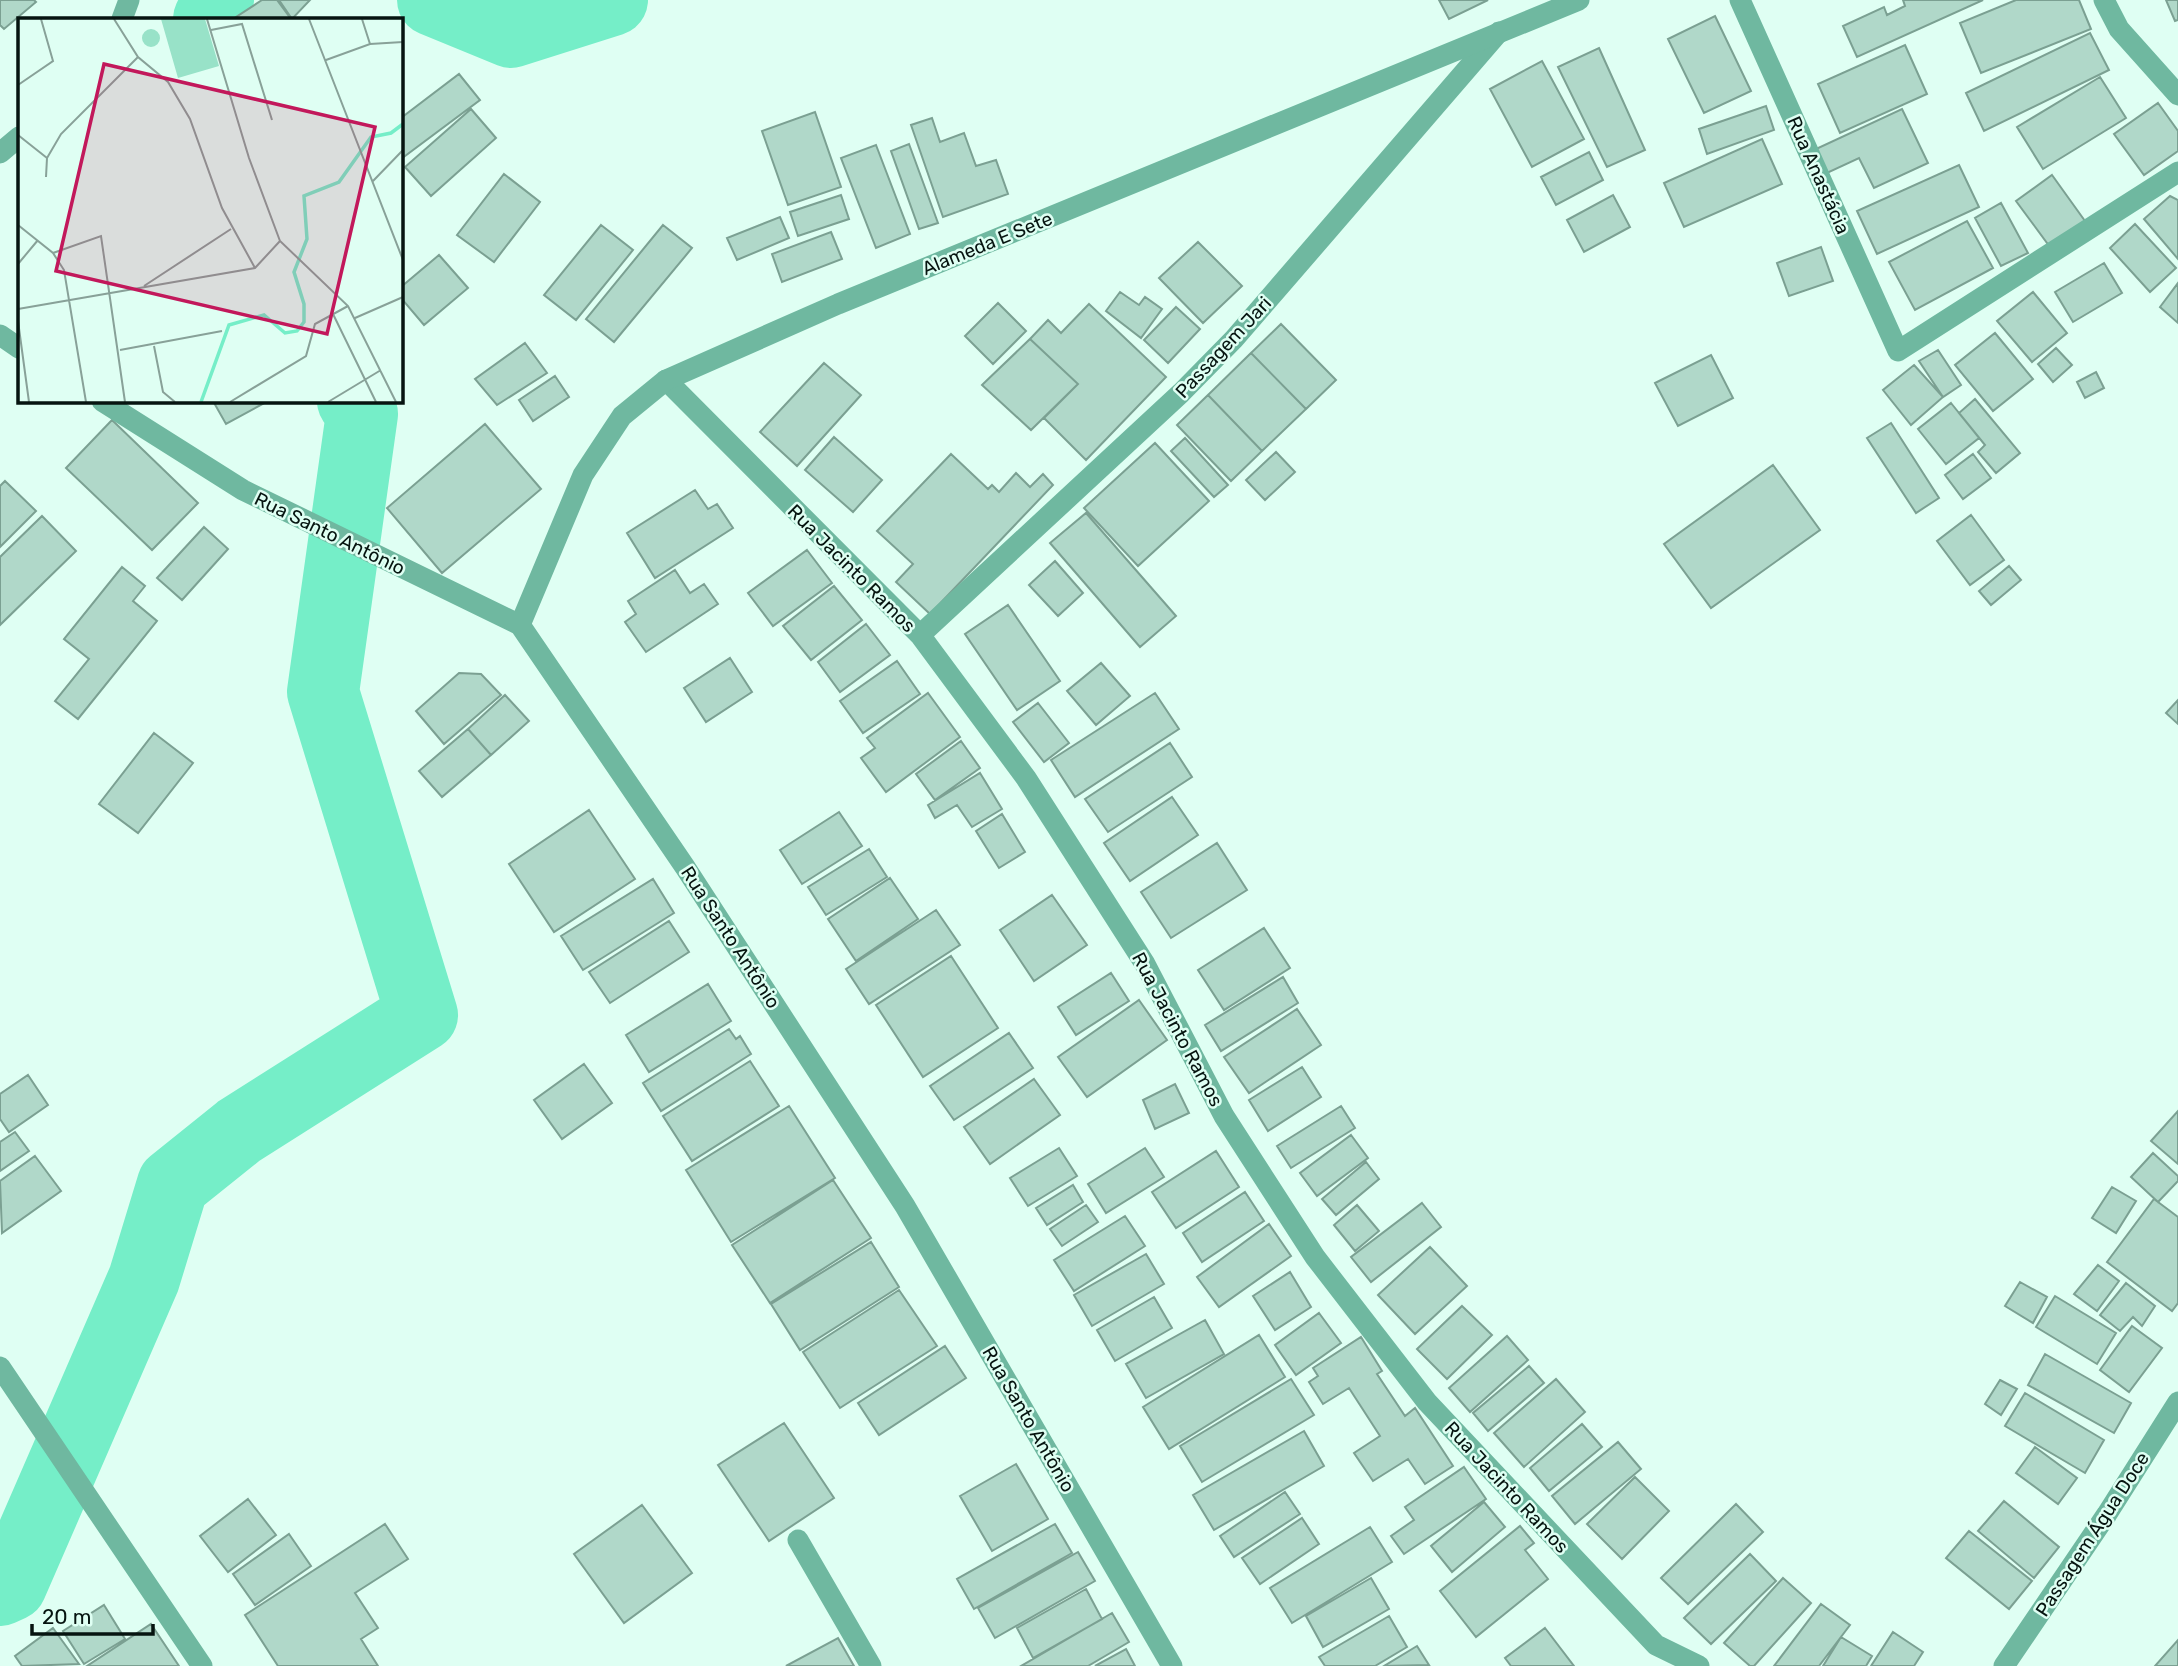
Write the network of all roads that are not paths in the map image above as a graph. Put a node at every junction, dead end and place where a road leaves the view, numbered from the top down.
1 (130, 0) edge
2 (1578, 0) edge
3 (1740, 0) edge
4 (2104, 0) edge
5 (122, 18) edge
6 (1499, 32) junction
7 (2178, 95) edge
8 (18, 138) edge
9 (0, 153) edge
10 (2178, 172) edge
11 (0, 335) edge
12 (18, 347) edge
13 (666, 380) junction
14 (104, 402) edge
15 (520, 625) junction
16 (920, 635) junction
17 (0, 1367) edge
18 (2178, 1402) edge
19 (798, 1540) dead end
20 (202, 1666) edge
21 (871, 1666) edge
22 (1172, 1666) edge
23 (1699, 1666) edge
24 (2004, 1666) edge

1 - 5 street
2 - 6 street, Alameda E Sete
3 - 10 street, Rua Anastácia
4 - 7 street
6 - 13 street, Alameda E Sete
6 - 16 street, Passagem Jari
8 - 9 street
11 - 12 street
13 - 15 street, Alameda E Sete
13 - 16 street, Rua Jacinto Ramos
14 - 15 street, Rua Santo Antônio
15 - 22 street, Rua Santo Antônio
16 - 23 street, Rua Jacinto Ramos
17 - 20 street
18 - 24 street, Passagem Água Doce
19 - 21 street

